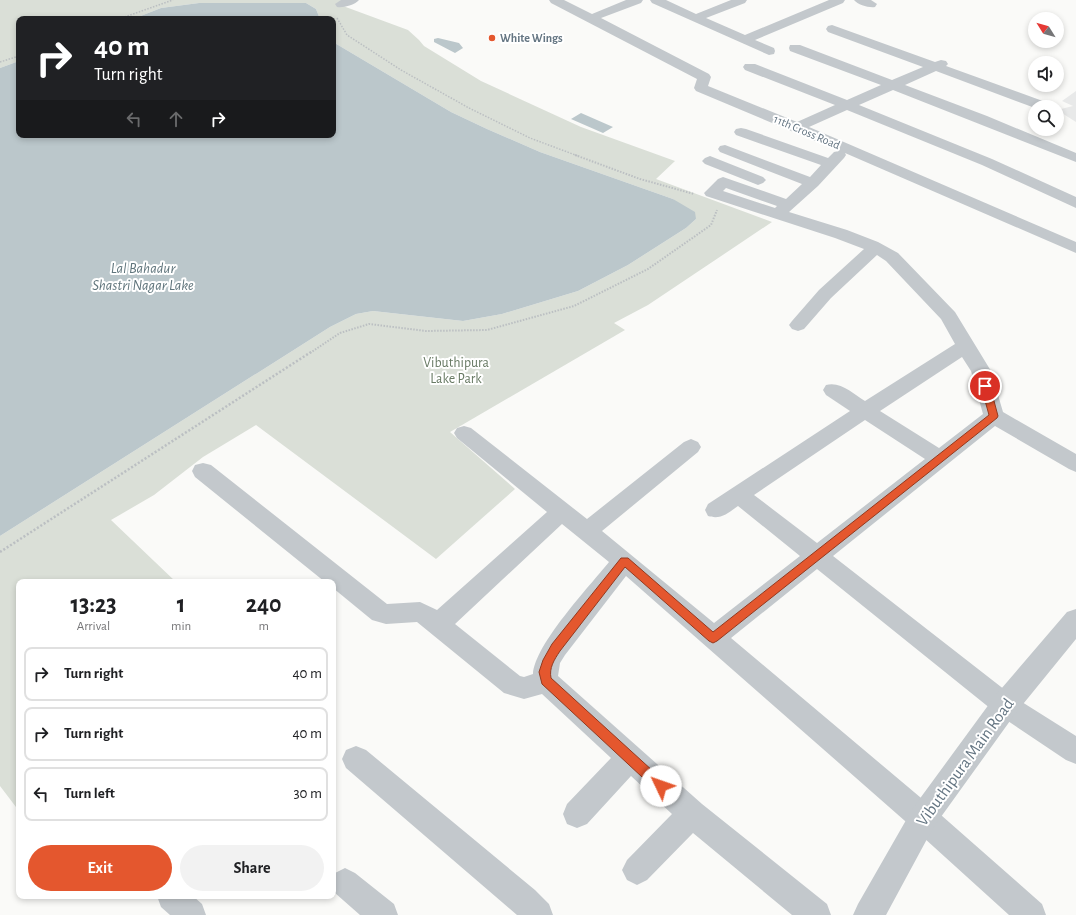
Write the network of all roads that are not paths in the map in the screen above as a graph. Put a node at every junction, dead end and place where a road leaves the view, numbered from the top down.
1 (353, 0) edge
2 (555, 0) edge
3 (637, 0) edge
4 (656, 0) edge
5 (741, 0) edge
6 (839, 0) edge
7 (341, 4) dead end
8 (591, 18) junction
9 (696, 18) junction
10 (832, 29) dead end
11 (745, 40) junction
12 (795, 48) dead end
13 (769, 51) dead end
14 (950, 59) dead end
15 (750, 67) dead end
16 (934, 67) junction
17 (891, 85) junction
18 (1028, 101) edge
19 (847, 105) junction
20 (797, 127) junction
21 (741, 132) dead end
22 (846, 148) junction
23 (725, 149) dead end
24 (1076, 158) edge
25 (710, 161) dead end
26 (831, 164) junction
27 (813, 183) junction
28 (1076, 203) edge
29 (788, 205) junction
30 (875, 248) junction
31 (1076, 248) edge
32 (798, 325) dead end
33 (965, 346) junction
34 (833, 390) dead end
35 (866, 410) junction
36 (994, 416) junction
37 (464, 433) dead end
38 (690, 447) dead end
39 (940, 458) junction
40 (1076, 464) edge
41 (203, 471) dead end
42 (739, 495) junction
43 (716, 510) dead end
44 (562, 511) junction
45 (587, 531) junction
46 (817, 556) junction
47 (624, 561) junction
48 (1076, 620) edge
49 (438, 624) junction
50 (713, 638) junction
51 (546, 681) junction
52 (1005, 705) junction
53 (1076, 751) edge
54 (630, 758) junction
55 (356, 759) dead end
56 (577, 814) dead end
57 (692, 814) junction
58 (923, 818) junction
59 (637, 870) dead end
60 (345, 883) dead end
61 (175, 899) edge
62 (191, 915) edge
63 (383, 915) edge
64 (538, 915) edge
65 (816, 915) edge
66 (869, 915) edge
67 (1031, 915) edge

1 - 7 street
2 - 8 street, 11th Cross Road
3 - 8 street
4 - 9 street
5 - 9 street
6 - 11 street
8 - 20 street, 11th Cross Road
9 - 11 street
10 - 16 street
11 - 13 street
12 - 17 street
14 - 16 street
15 - 19 street
16 - 17 street
16 - 18 street
17 - 19 street
17 - 24 street
19 - 20 street
19 - 28 street
20 - 22 street, 11th Cross Road
21 - 26 street
22 - 26 street
22 - 31 street, 11th Cross Road
23 - 27 street
25 - 29 street
26 - 27 street
27 - 29 street
29 - 30 street
30 - 32 street
30 - 33 street
33 - 35 street
33 - 36 street
34 - 35 street
35 - 39 street
35 - 42 street
36 - 39 street
36 - 40 street
37 - 44 street
38 - 45 street
39 - 46 street
41 - 49 street
42 - 43 street
42 - 46 street
44 - 45 street
44 - 49 street
45 - 47 street
46 - 50 street
46 - 52 street
47 - 50 street
47 - 51 street
48 - 52 street, Vibuthipura Main Road
49 - 51 street
50 - 58 street
51 - 54 street
52 - 53 street
52 - 58 street, Vibuthipura Main Road
54 - 56 street
54 - 57 street
55 - 64 street
57 - 59 street
57 - 65 street
58 - 66 street, Vibuthipura Main Road
58 - 67 street
60 - 63 street
61 - 62 street

